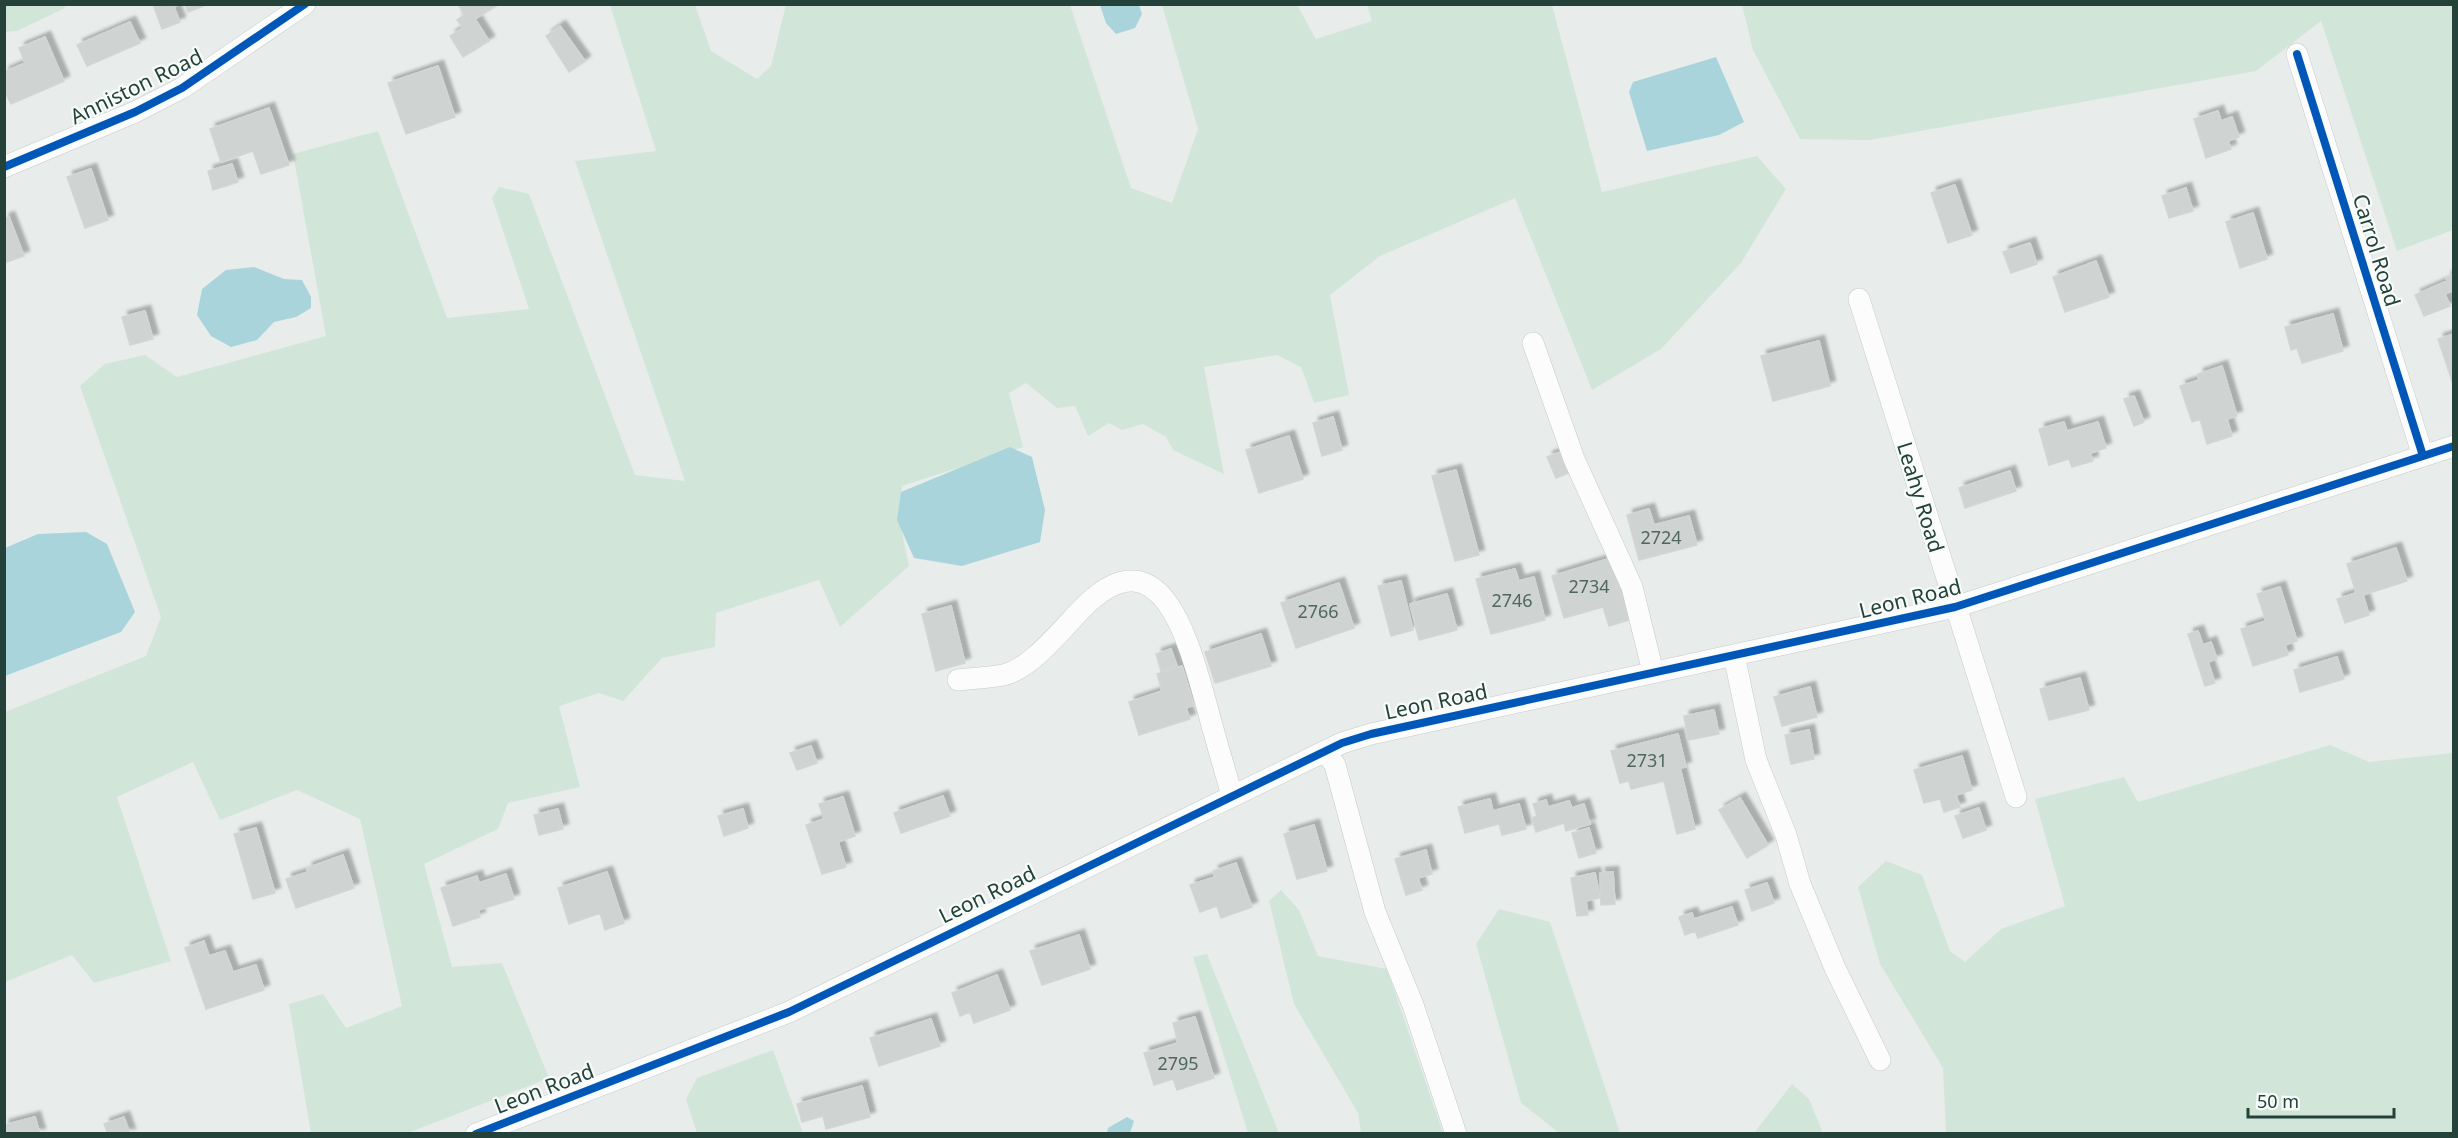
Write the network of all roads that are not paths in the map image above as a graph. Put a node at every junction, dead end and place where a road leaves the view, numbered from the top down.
1 (305, 4) edge
2 (2297, 54) dead end
3 (4, 167) edge
4 (1859, 298) dead end
5 (1533, 343) dead end
6 (2454, 446) edge
7 (2423, 456) junction
8 (1955, 608) junction
9 (1734, 655) junction
10 (1653, 672) junction
11 (958, 680) dead end
12 (1325, 751) junction
13 (1232, 795) junction
14 (2016, 797) dead end
15 (1880, 1060) dead end
16 (476, 1134) edge
17 (1456, 1134) edge

1 - 3 street, Anniston Road
2 - 7 street, Carrol Road
4 - 8 street, Leahy Road
5 - 10 street
6 - 7 street, Leon Road
7 - 8 street, Leon Road
8 - 9 street, Leon Road
8 - 14 street, Leahy Road
9 - 10 street, Leon Road
9 - 15 street
10 - 12 street, Leon Road
11 - 13 street
12 - 13 street, Leon Road
12 - 17 street
13 - 16 street, Leon Road

